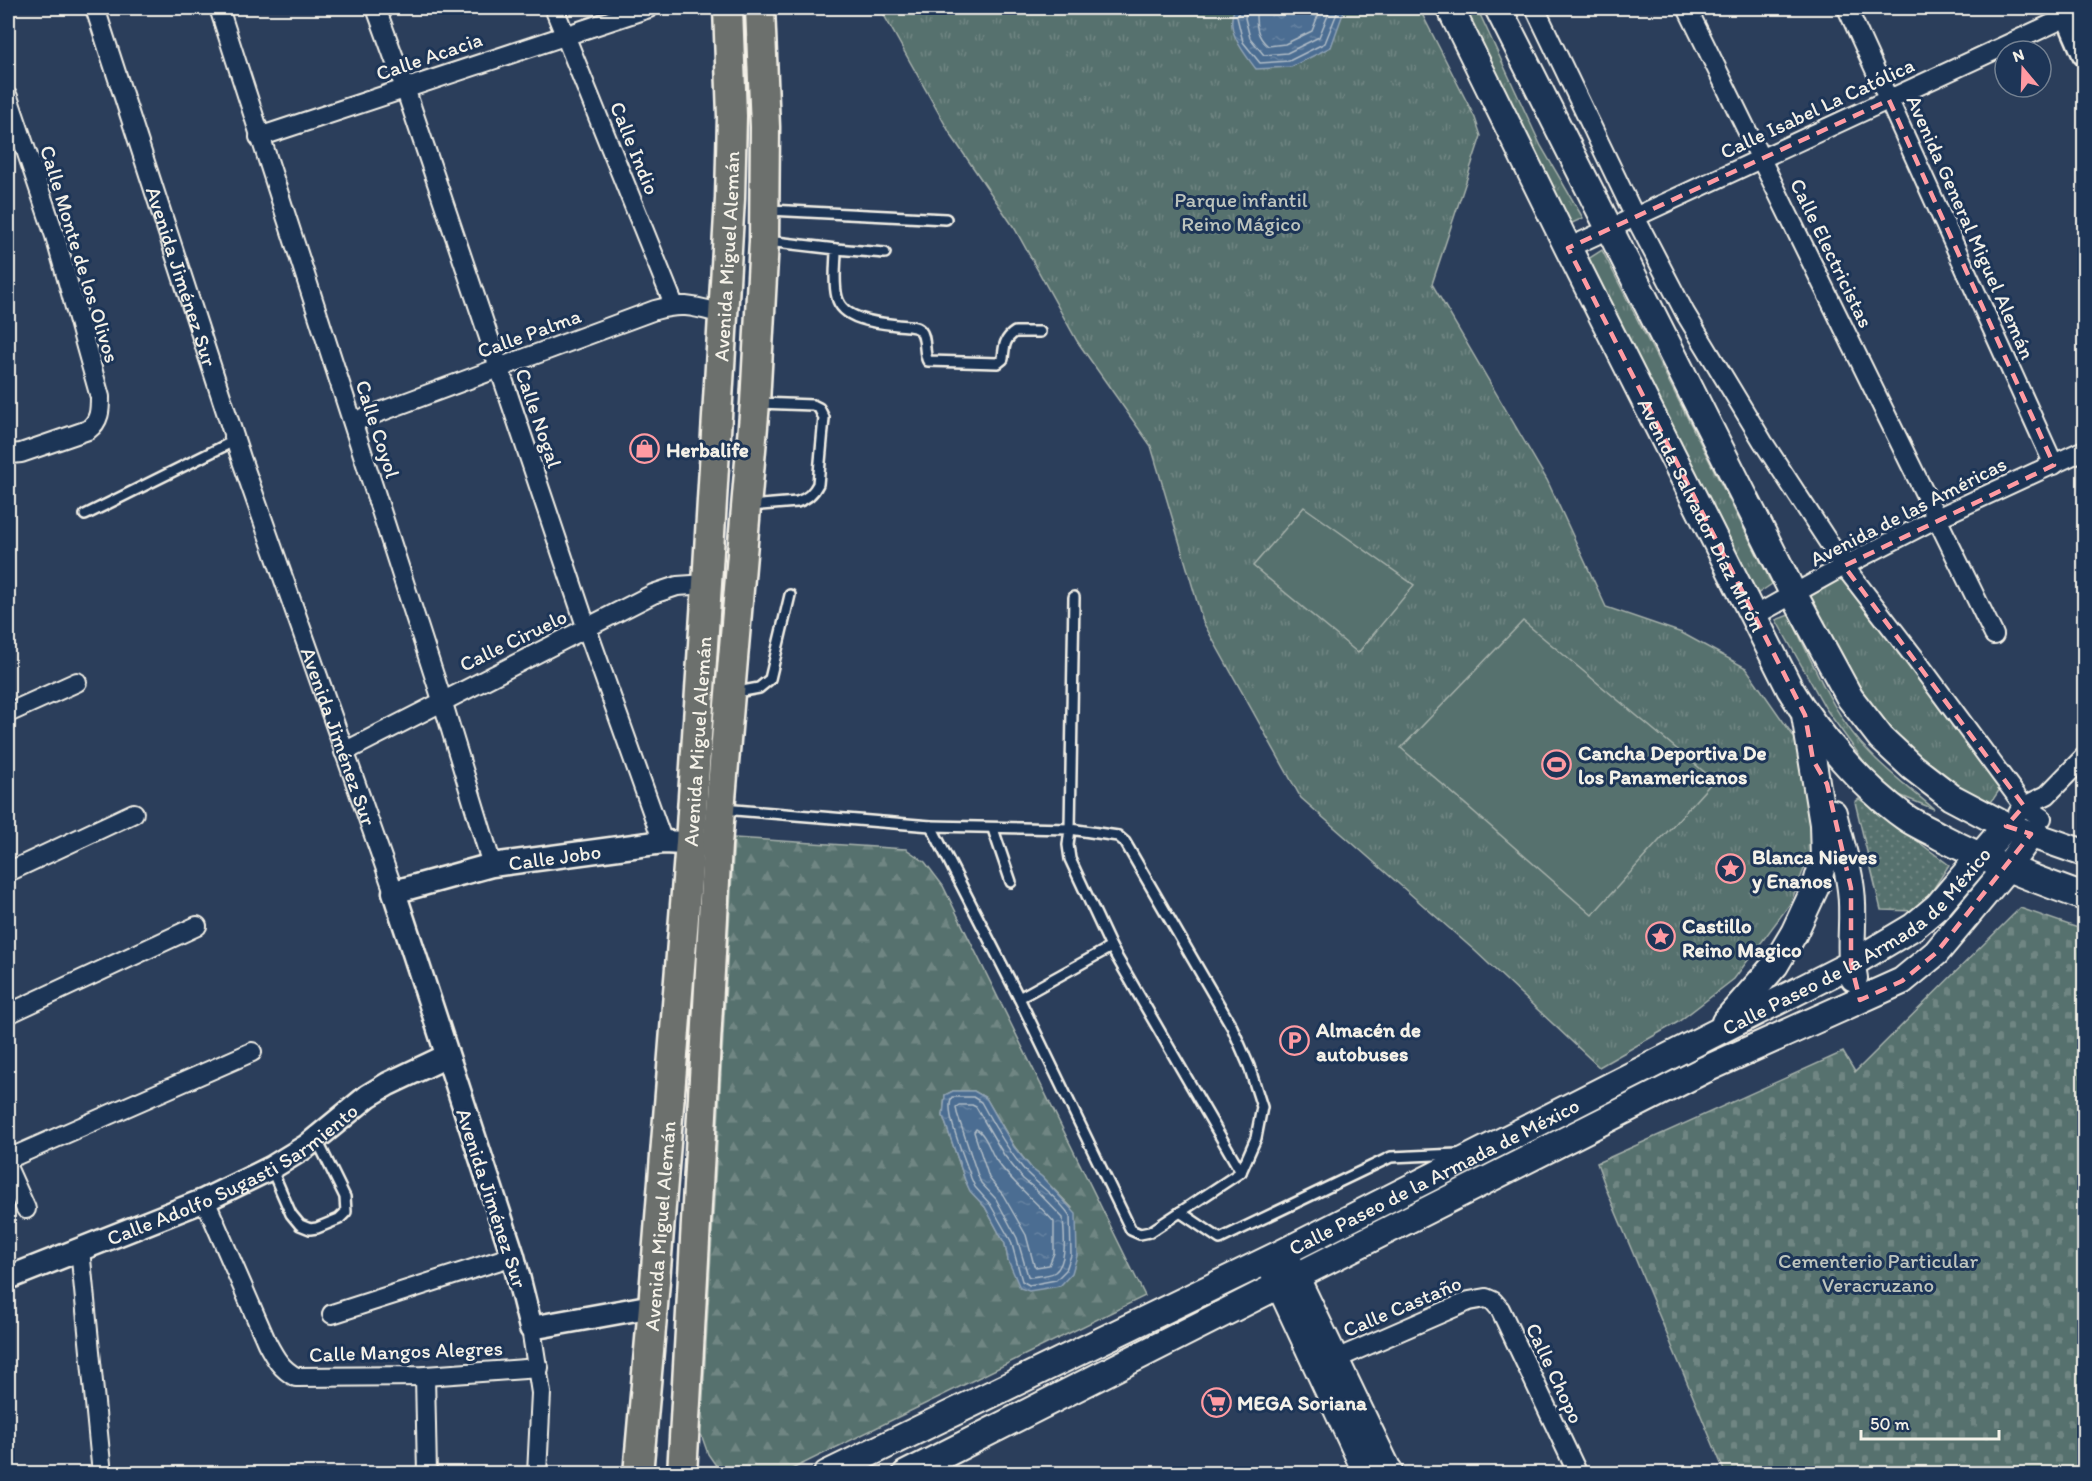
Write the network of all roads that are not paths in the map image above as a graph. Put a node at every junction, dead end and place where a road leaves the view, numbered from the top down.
1 (95, 8) edge
2 (219, 8) edge
3 (375, 8) edge
4 (554, 8) edge
5 (648, 8) edge
6 (728, 8) edge
7 (760, 8) edge
8 (1450, 8) edge
9 (1498, 8) edge
10 (1535, 8) edge
11 (1687, 8) edge
12 (1847, 8) edge
13 (2072, 11) edge
14 (566, 34) junction
15 (2085, 54) edge
16 (405, 88) junction
17 (8, 97) edge
18 (1889, 99) junction
19 (259, 137) junction
20 (1761, 159) junction
21 (764, 209) junction
22 (1635, 217) junction
23 (946, 219) dead end
24 (1609, 229) junction
25 (764, 241) junction
26 (1568, 248) junction
27 (836, 249) junction
28 (885, 254) dead end
29 (674, 305) junction
30 (723, 314) junction
31 (1040, 332) dead end
32 (499, 368) junction
33 (754, 403) junction
34 (353, 422) junction
35 (236, 440) junction
36 (2085, 450) edge
37 (9, 452) edge
38 (2054, 465) junction
39 (745, 506) junction
40 (86, 515) dead end
41 (1937, 518) junction
42 (1844, 566) junction
43 (707, 584) junction
44 (790, 595) dead end
45 (1794, 595) junction
46 (1074, 597) dead end
47 (1754, 616) junction
48 (587, 629) junction
49 (1994, 635) dead end
50 (78, 682) dead end
51 (730, 693) junction
52 (442, 700) junction
53 (8, 713) edge
54 (1805, 715) junction
55 (344, 752) junction
56 (2085, 757) edge
57 (1813, 760) junction
58 (2047, 795) junction
59 (2024, 807) junction
60 (721, 809) junction
61 (134, 813) dead end
62 (2006, 825) junction
63 (931, 826) junction
64 (2037, 826) junction
65 (993, 829) junction
66 (1070, 829) junction
67 (690, 843) junction
68 (2085, 853) edge
69 (1979, 857) junction
70 (492, 865) junction
71 (2006, 869) junction
72 (8, 872) edge
73 (1011, 882) dead end
74 (394, 892) junction
75 (2085, 897) edge
76 (197, 926) dead end
77 (1111, 947) junction
78 (1851, 964) junction
79 (1019, 998) junction
80 (1860, 1000) junction
81 (8, 1014) edge
82 (1716, 1032) junction
83 (252, 1052) dead end
84 (447, 1056) junction
85 (316, 1139) junction
86 (1478, 1154) junction
87 (8, 1159) edge
88 (271, 1168) junction
89 (8, 1169) edge
90 (1241, 1172) junction
91 (205, 1200) junction
92 (26, 1209) dead end
93 (1180, 1212) junction
94 (80, 1249) junction
95 (513, 1256) junction
96 (1276, 1256) junction
97 (8, 1278) edge
98 (1288, 1282) junction
99 (1486, 1298) joint
100 (653, 1306) junction
101 (1162, 1311) junction
102 (332, 1314) dead end
103 (531, 1328) junction
104 (1177, 1338) junction
105 (1063, 1359) junction
106 (1336, 1359) junction
107 (539, 1368) junction
108 (425, 1376) junction
109 (1077, 1387) junction
110 (939, 1439) junction
111 (687, 1470) edge
112 (102, 1473) edge
113 (427, 1473) edge
114 (537, 1473) edge
115 (638, 1473) edge
116 (827, 1473) edge
117 (906, 1473) edge
118 (1367, 1473) edge
119 (1390, 1473) edge
120 (1578, 1473) edge

1 - 35 street, Avenida Jiménez Sur
2 - 19 street, Calle Coyol
3 - 16 street, Calle Nogal
4 - 14 street, Calle Indio
5 - 14 street, Calle Acacia
6 - 30 main road, Avenida Miguel Alemán
7 - 21 main road, Avenida Miguel Alemán
8 - 26 main road, Avenida Salvador Díaz Mirón
9 - 24 main road
10 - 22 street
11 - 20 street, Calle Electricistas
12 - 18 street, Avenida General Miguel Alemán
13 - 15 street
13 - 18 street, Calle Isabel La Católica
14 - 16 street, Calle Acacia
14 - 29 street, Calle Indio
16 - 19 street, Calle Acacia
16 - 32 street, Calle Nogal
17 - 37 street, Calle Monte de los Olivos
18 - 20 street, Calle Isabel La Católica
18 - 38 street, Avenida General Miguel Alemán
19 - 34 street, Calle Coyol
20 - 22 street, Calle Isabel La Católica
20 - 41 street, Calle Electricistas
21 - 23 lane
21 - 25 main road, Avenida Miguel Alemán
22 - 24 street, Calle Isabel La Católica
22 - 42 street
24 - 26 street, Calle Isabel La Católica
24 - 45 main road
25 - 27 lane
25 - 33 main road, Avenida Miguel Alemán
26 - 47 main road, Avenida Salvador Díaz Mirón
27 - 28 lane
27 - 31 lane
29 - 30 street, Calle Palma
29 - 32 street, Calle Palma
30 - 43 main road, Avenida Miguel Alemán
32 - 34 street, Calle Palma
32 - 48 street, Calle Nogal
33 - 39 main road, Avenida Miguel Alemán
33 - 39 lane
34 - 52 street, Calle Coyol
35 - 40 lane
35 - 55 street, Avenida Jiménez Sur
36 - 38 street, Avenida de las Américas
38 - 41 street, Avenida de las Américas
39 - 51 main road, Avenida Miguel Alemán
41 - 42 street, Avenida de las Américas
41 - 49 street, Calle Electricistas
42 - 45 street, Avenida de las Américas
42 - 59 street
43 - 48 street, Calle Ciruelo
43 - 67 main road, Avenida Miguel Alemán
44 - 51 lane
45 - 47 street, Avenida de las Américas
45 - 62 main road
46 - 66 lane
47 - 54 main road, Avenida Salvador Díaz Mirón
48 - 52 street, Calle Ciruelo
48 - 67 street, Calle Nogal
50 - 53 street
51 - 60 main road, Avenida Miguel Alemán
52 - 55 street, Calle Ciruelo
52 - 70 street, Calle Coyol
54 - 57 main road
54 - 69 main road, Avenida Salvador Díaz Mirón
55 - 74 street, Avenida Jiménez Sur
56 - 58 street
57 - 78 main road
57 - 82 main road
58 - 59 street
58 - 64 street
59 - 62 street
59 - 64 street
60 - 63 lane
60 - 67 main road, Avenida Miguel Alemán
61 - 72 street
62 - 64 main road
62 - 69 main road, Calle Paseo de la Armada de México
63 - 65 lane
63 - 79 lane
64 - 68 main road
64 - 71 main road, Calle Paseo de la Armada de México
65 - 66 lane
65 - 73 lane
66 - 77 lane
66 - 90 lane
67 - 70 street, Calle Jobo
67 - 100 main road, Avenida Miguel Alemán
67 - 111 main road, Avenida Miguel Alemán
69 - 71 main road, Avenida Salvador Díaz Mirón
69 - 78 main road, Calle Paseo de la Armada de México
70 - 74 street, Calle Jobo
71 - 75 main road, Avenida Salvador Díaz Mirón
71 - 80 main road, Calle Paseo de la Armada de México
74 - 84 street, Avenida Jiménez Sur
76 - 81 street
77 - 79 lane
77 - 90 lane
78 - 80 main road
78 - 82 main road, Calle Paseo de la Armada de México
79 - 93 lane
80 - 98 main road, Calle Paseo de la Armada de México
82 - 86 main road, Calle Paseo de la Armada de México
83 - 87 street
84 - 85 street, Calle Adolfo Sugasti Sarmiento
84 - 95 street, Avenida Jiménez Sur
85 - 88 street, Calle Adolfo Sugasti Sarmiento
85 - 88 lane
86 - 93 lane
86 - 96 main road, Calle Paseo de la Armada de México
88 - 91 street, Calle Adolfo Sugasti Sarmiento
89 - 92 street
90 - 93 lane
91 - 94 street, Calle Adolfo Sugasti Sarmiento
91 - 108 street, Calle Mangos Alegres
94 - 97 street, Calle Adolfo Sugasti Sarmiento
94 - 112 street
95 - 102 street
95 - 103 street, Avenida Jiménez Sur
96 - 98 main road
96 - 101 main road, Calle Paseo de la Armada de México
98 - 104 main road, Calle Paseo de la Armada de México
98 - 106 main road
98 - 118 main road
99 - 106 street, Calle Castaño
99 - 120 street, Calle Chopo
100 - 103 street
100 - 115 main road, Avenida Miguel Alemán
101 - 104 main road
101 - 105 main road, Calle Paseo de la Armada de México
103 - 107 street, Avenida Jiménez Sur
104 - 109 main road, Calle Paseo de la Armada de México
105 - 109 main road
105 - 110 main road, Calle Paseo de la Armada de México
106 - 119 main road
107 - 108 street, Calle Mangos Alegres
107 - 114 street, Avenida Jiménez Sur
108 - 113 street
109 - 110 main road, Calle Paseo de la Armada de México
110 - 116 main road, Calle Paseo de la Armada de México
110 - 117 main road, Calle Paseo de la Armada de México

